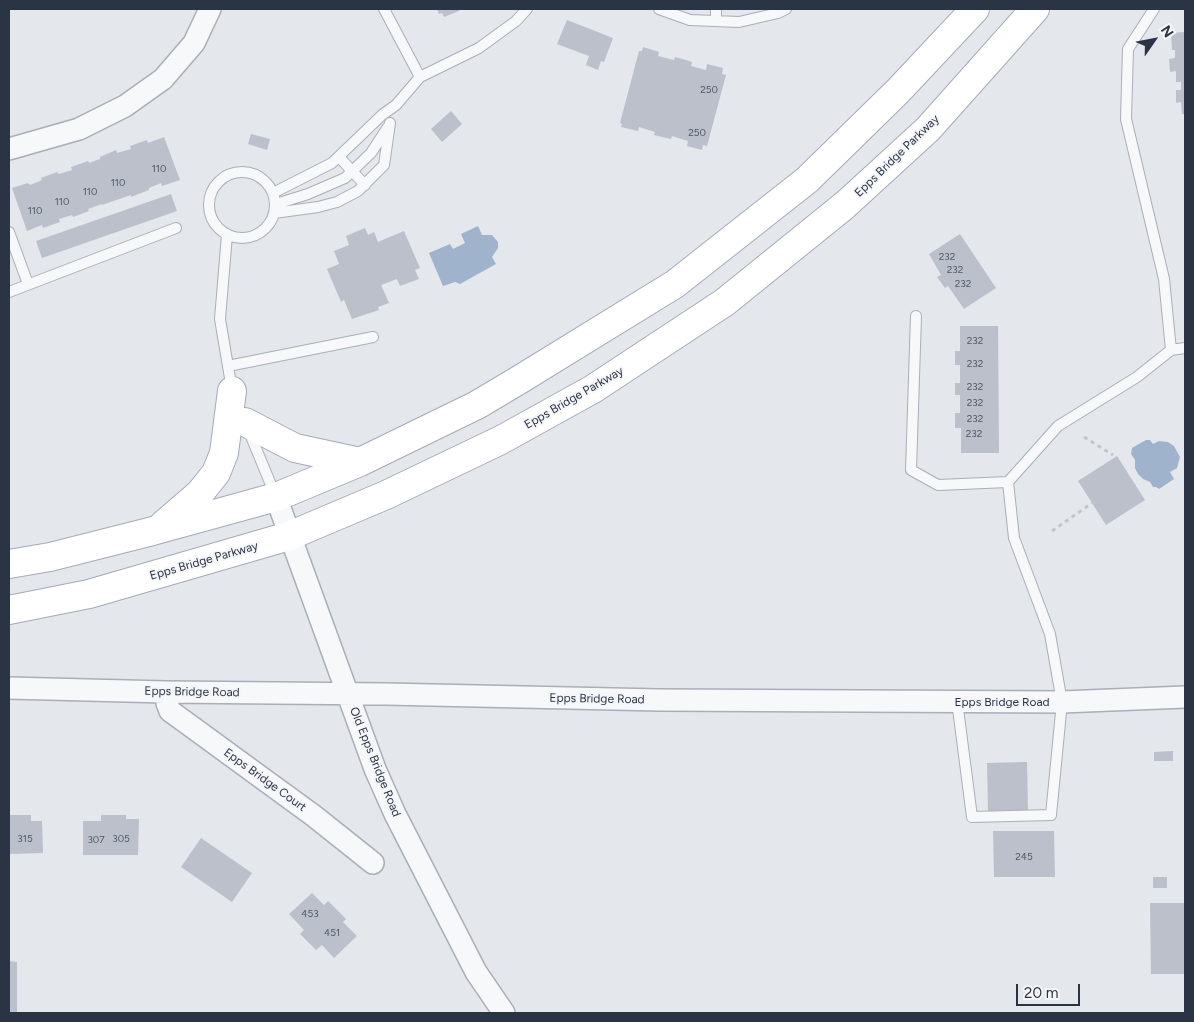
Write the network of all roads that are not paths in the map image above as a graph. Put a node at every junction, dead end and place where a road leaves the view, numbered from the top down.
1 (210, 9) edge
2 (384, 9) edge
3 (527, 9) edge
4 (659, 9) edge
5 (716, 9) edge
6 (786, 9) edge
7 (976, 9) edge
8 (1035, 9) edge
9 (1154, 9) edge
10 (716, 21) junction
11 (420, 77) junction
12 (396, 105) junction
13 (390, 123) junction
14 (9, 149) edge
15 (339, 157) junction
16 (352, 171) junction
17 (365, 185) junction
18 (273, 193) junction
19 (275, 208) junction
20 (176, 228) dead end
21 (9, 232) edge
22 (227, 235) junction
23 (28, 284) junction
24 (9, 292) edge
25 (916, 316) dead end
26 (373, 336) dead end
27 (1185, 348) edge
28 (1171, 350) junction
29 (237, 400) junction
30 (360, 462) junction
31 (1008, 482) junction
32 (276, 497) junction
33 (158, 530) junction
34 (289, 536) junction
35 (9, 564) edge
36 (9, 610) edge
37 (9, 688) edge
38 (166, 692) junction
39 (348, 695) junction
40 (1185, 697) edge
41 (956, 701) junction
42 (1062, 702) junction
43 (373, 863) dead end
44 (504, 1013) edge

1 - 14 street
2 - 11 lane
3 - 11 lane
4 - 10 lane
5 - 10 lane
6 - 10 lane
7 - 30 main road
8 - 34 main road, Epps Bridge Parkway
9 - 28 lane
11 - 12 lane
12 - 13 lane
12 - 15 lane
13 - 16 lane
13 - 17 lane
15 - 16 lane
15 - 18 lane
16 - 17 lane
16 - 19 lane
17 - 19 lane
18 - 19 lane
18 - 22 lane
19 - 22 lane
20 - 23 lane
21 - 23 lane
22 - 29 lane
23 - 24 lane
25 - 31 lane
26 - 29 lane
27 - 28 lane
28 - 31 lane
29 - 30 main road
29 - 32 lane
29 - 33 main road
30 - 32 main road
31 - 42 lane
32 - 33 main road
32 - 34 street, Old Epps Bridge Road
33 - 35 main road
34 - 36 main road, Epps Bridge Parkway
34 - 39 street, Old Epps Bridge Road
37 - 38 street, Epps Bridge Road
38 - 39 street, Epps Bridge Road
38 - 43 street, Epps Bridge Court
39 - 41 street, Epps Bridge Road
39 - 44 street, Old Epps Bridge Road
40 - 42 street, Epps Bridge Road
41 - 42 street, Epps Bridge Road
41 - 42 lane

